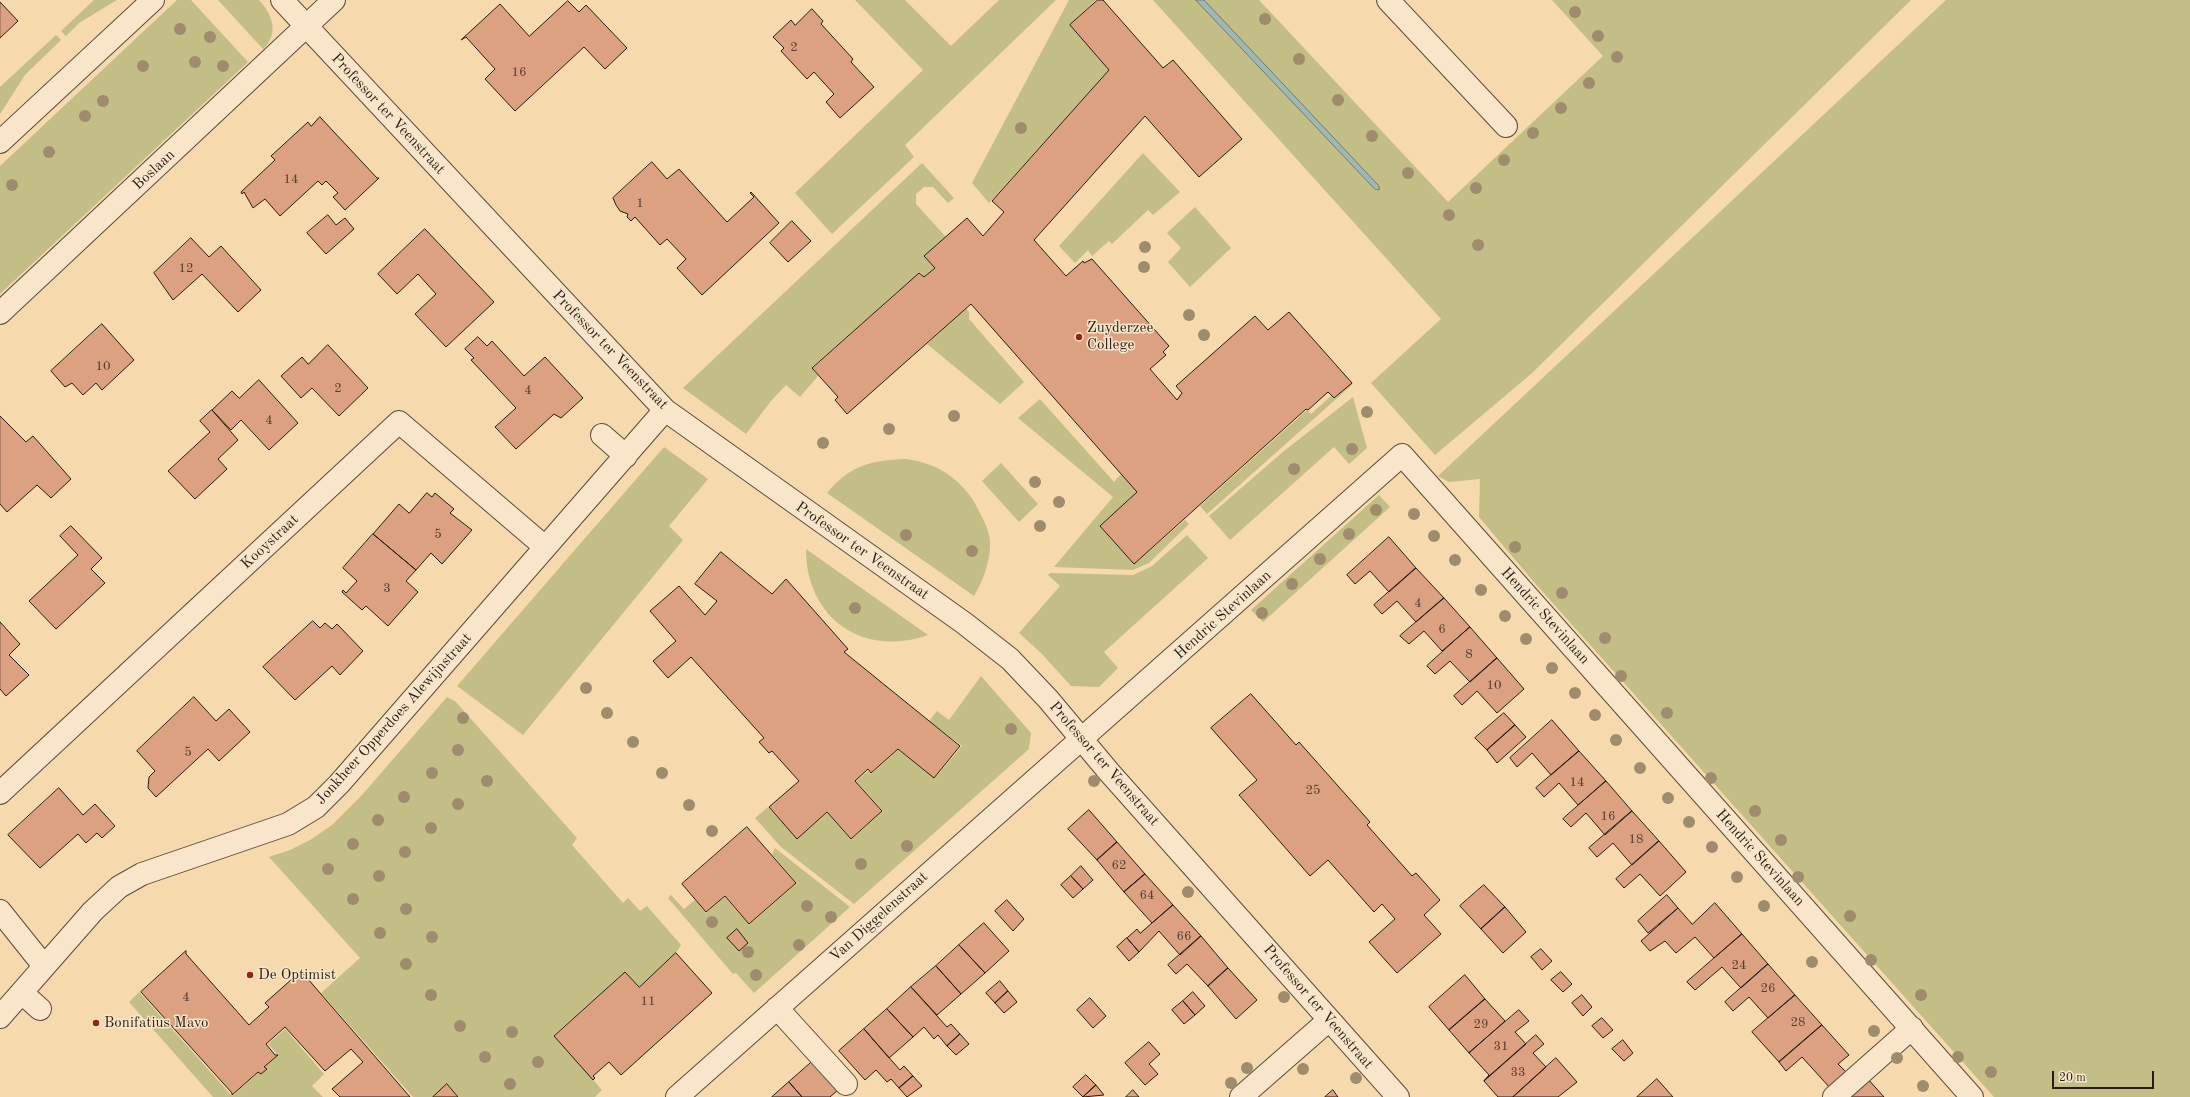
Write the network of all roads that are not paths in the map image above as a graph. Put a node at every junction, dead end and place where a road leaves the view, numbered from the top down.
1 (153, 0) edge
2 (282, 0) edge
3 (334, 0) edge
4 (1397, 3) edge
5 (307, 26) junction
6 (1506, 126) dead end
7 (0, 142) edge
8 (0, 313) edge
9 (665, 410) junction
10 (602, 435) dead end
11 (632, 448) junction
12 (545, 547) junction
13 (1082, 738) junction
14 (0, 794) edge
15 (0, 911) edge
16 (44, 966) junction
17 (22, 992) junction
18 (778, 1008) junction
19 (40, 1009) dead end
20 (0, 1017) edge
21 (1329, 1020) junction
22 (1912, 1028) junction
23 (846, 1084) dead end
24 (677, 1097) edge
25 (1241, 1097) edge
26 (1398, 1097) edge
27 (1834, 1097) edge
28 (1972, 1097) edge

1 - 7 street
2 - 5 street
3 - 5 street, Boslaan
4 - 6 street
5 - 8 street, Boslaan
5 - 9 street, Professor ter Veenstraat
9 - 11 street, Jonkheer Opperdoes Alewijnstraat
9 - 13 street, Professor ter Veenstraat
10 - 11 street
11 - 12 street, Jonkheer Opperdoes Alewijnstraat
12 - 14 street, Kooystraat
12 - 16 street, Jonkheer Opperdoes Alewijnstraat
13 - 18 street, Van Diggelenstraat
13 - 21 street, Professor ter Veenstraat
13 - 22 street, Hendric Stevinlaan
15 - 16 street
16 - 17 street, Jonkheer Opperdoes Alewijnstraat
17 - 19 street
17 - 20 street, Jonkheer Opperdoes Alewijnstraat
18 - 23 street
18 - 24 street, Van Diggelenstraat
21 - 25 street
21 - 26 street, Professor ter Veenstraat
22 - 27 street
22 - 28 street, Hendric Stevinlaan

